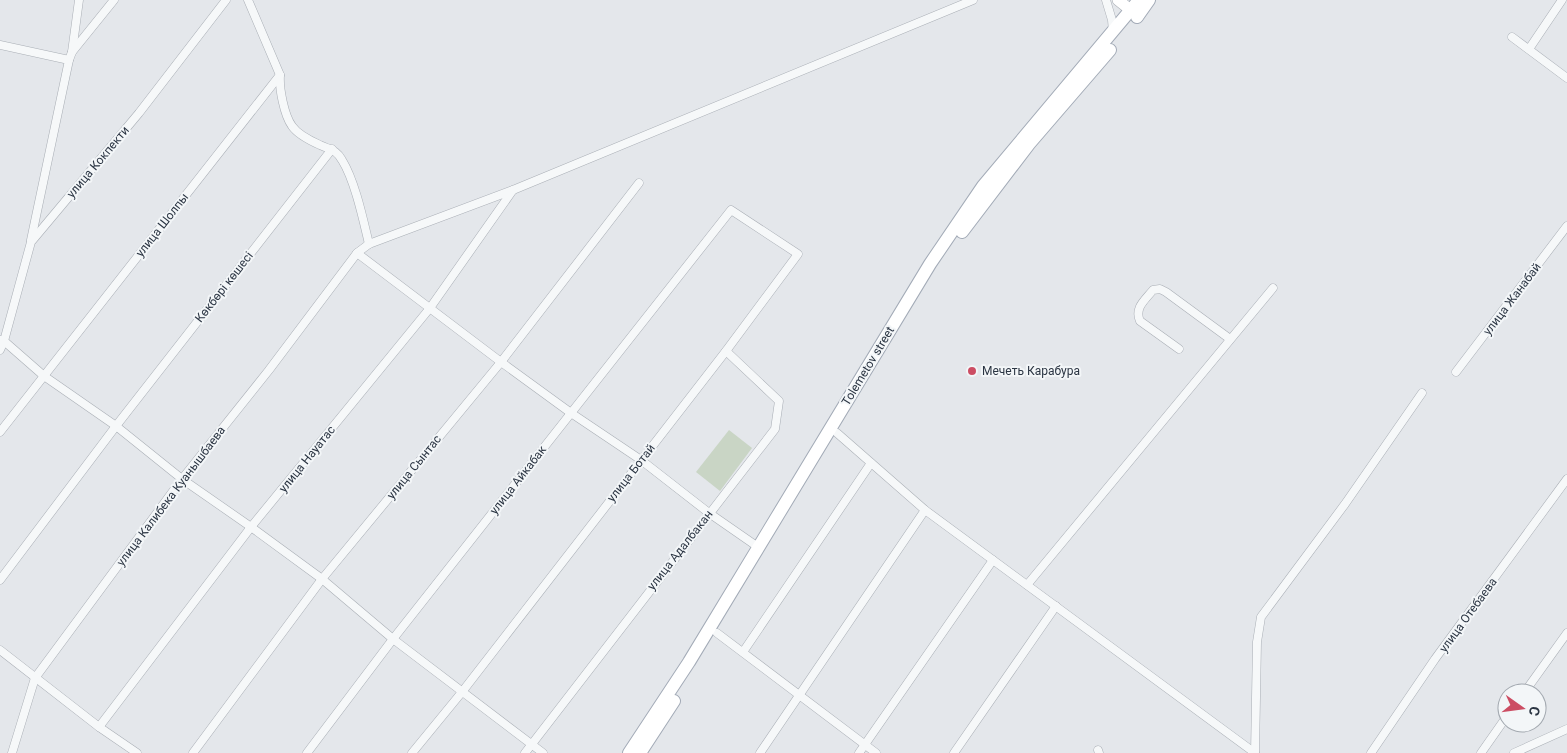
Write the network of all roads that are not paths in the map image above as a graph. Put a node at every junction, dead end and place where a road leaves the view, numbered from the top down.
1 (79, 0) edge
2 (114, 0) edge
3 (226, 0) edge
4 (248, 0) edge
5 (973, 0) edge
6 (1106, 0) edge
7 (1118, 0) edge
8 (1150, 0) edge
9 (1562, 0) edge
10 (1136, 9) edge
11 (1113, 33) junction
12 (1512, 37) dead end
13 (0, 46) edge
14 (1528, 50) junction
15 (71, 56) junction
16 (280, 75) junction
17 (1567, 78) edge
18 (332, 148) junction
19 (639, 183) dead end
20 (514, 190) junction
21 (731, 210) joint
22 (1567, 226) edge
23 (31, 242) junction
24 (368, 244) junction
25 (357, 253) junction
26 (1273, 288) dead end
27 (430, 308) junction
28 (1230, 339) junction
29 (2, 340) edge
30 (1179, 349) dead end
31 (0, 350) edge
32 (726, 351) junction
33 (501, 362) junction
34 (1456, 372) dead end
35 (44, 376) junction
36 (1422, 393) dead end
37 (571, 413) junction
38 (116, 426) junction
39 (0, 432) edge
40 (837, 433) junction
41 (641, 460) junction
42 (871, 462) junction
43 (182, 479) junction
44 (1567, 479) edge
45 (925, 510) junction
46 (709, 513) junction
47 (252, 526) junction
48 (758, 548) junction
49 (993, 560) junction
50 (322, 579) junction
51 (0, 580) edge
52 (1027, 584) junction
53 (733, 598) junction
54 (1056, 606) junction
55 (717, 633) junction
56 (1567, 633) edge
57 (393, 639) junction
58 (0, 650) edge
59 (743, 652) junction
60 (35, 678) junction
61 (1531, 683) edge
62 (462, 692) junction
63 (799, 695) junction
64 (100, 727) junction
65 (1567, 729) edge
66 (1497, 730) edge
67 (531, 745) junction
68 (865, 745) junction
69 (12, 753) edge
70 (137, 753) edge
71 (193, 753) edge
72 (307, 753) edge
73 (412, 753) edge
74 (524, 753) edge
75 (543, 753) edge
76 (629, 753) edge
77 (640, 753) edge
78 (760, 753) edge
79 (859, 753) edge
80 (876, 753) edge
81 (954, 753) edge
82 (1255, 753) edge
83 (1371, 753) edge
84 (1481, 753) edge
85 (1514, 753) edge

1 - 15 street
2 - 15 street
3 - 23 street, улица Кокпекти
4 - 16 street
5 - 20 street, улица Калибека Куанышбаева
6 - 11 street
7 - 10 main road
8 - 10 main road, Tolemetov street
9 - 14 street
10 - 11 main road, Tolemetov street
10 - 40 main road, Tolemetov street
11 - 48 main road, Tolemetov street
12 - 14 street
13 - 15 street
14 - 17 street
15 - 23 street
16 - 18 street
16 - 35 street, улица Шолпы
18 - 24 street
18 - 38 street, Көкбөрі көшесі
19 - 33 street, улица Сынтас
20 - 24 street, улица Калибека Куанышбаева
20 - 27 street, улица Науатас
21 - 32 street, улица Ботай
21 - 37 street, улица Айкабак
22 - 34 street, улица Жанабай
23 - 29 street, улица Кокпекти
24 - 25 street, улица Калибека Куанышбаева
25 - 27 street
25 - 43 street, улица Калибека Куанышбаева
26 - 28 street
27 - 33 street
27 - 47 street, улица Науатас
28 - 30 street
28 - 52 street
29 - 31 street, улица Кокпекти
29 - 35 street
32 - 41 street, улица Ботай
32 - 46 street, улица Адалбакан
33 - 37 street
33 - 50 street, улица Сынтас
35 - 38 street
35 - 39 street, улица Шолпы
36 - 82 street
37 - 41 street
37 - 57 street, улица Айкабак
38 - 43 street
38 - 51 street, Көкбөрі көшесі
40 - 42 street
40 - 53 main road, Tolemetov street
41 - 46 street
41 - 62 street, улица Ботай
42 - 45 street
42 - 59 street
43 - 47 street
43 - 60 street, улица Калибека Куанышбаева
44 - 83 street, улица Отебаева
45 - 49 street
45 - 63 street
46 - 48 street
46 - 67 street, улица Адалбакан
47 - 50 street
47 - 64 street, улица Науатас
48 - 53 main road, Tolemetov street
49 - 52 street
49 - 68 street
50 - 57 street
50 - 71 street, улица Сынтас
52 - 54 street
53 - 55 main road, Tolemetov street
53 - 76 main road, Tolemetov street
54 - 81 street
54 - 82 street
55 - 59 street
55 - 77 main road, Tolemetov street
56 - 61 street
57 - 62 street
57 - 72 street, улица Айкабак
58 - 60 street
59 - 63 street
60 - 64 street
60 - 69 street, улица Калибека Куанышбаева
62 - 67 street
62 - 73 street, улица Ботай
63 - 68 street
63 - 78 street
64 - 70 street
65 - 85 street
66 - 84 street
67 - 74 street, улица Адалбакан
67 - 75 street
68 - 79 street
68 - 80 street

